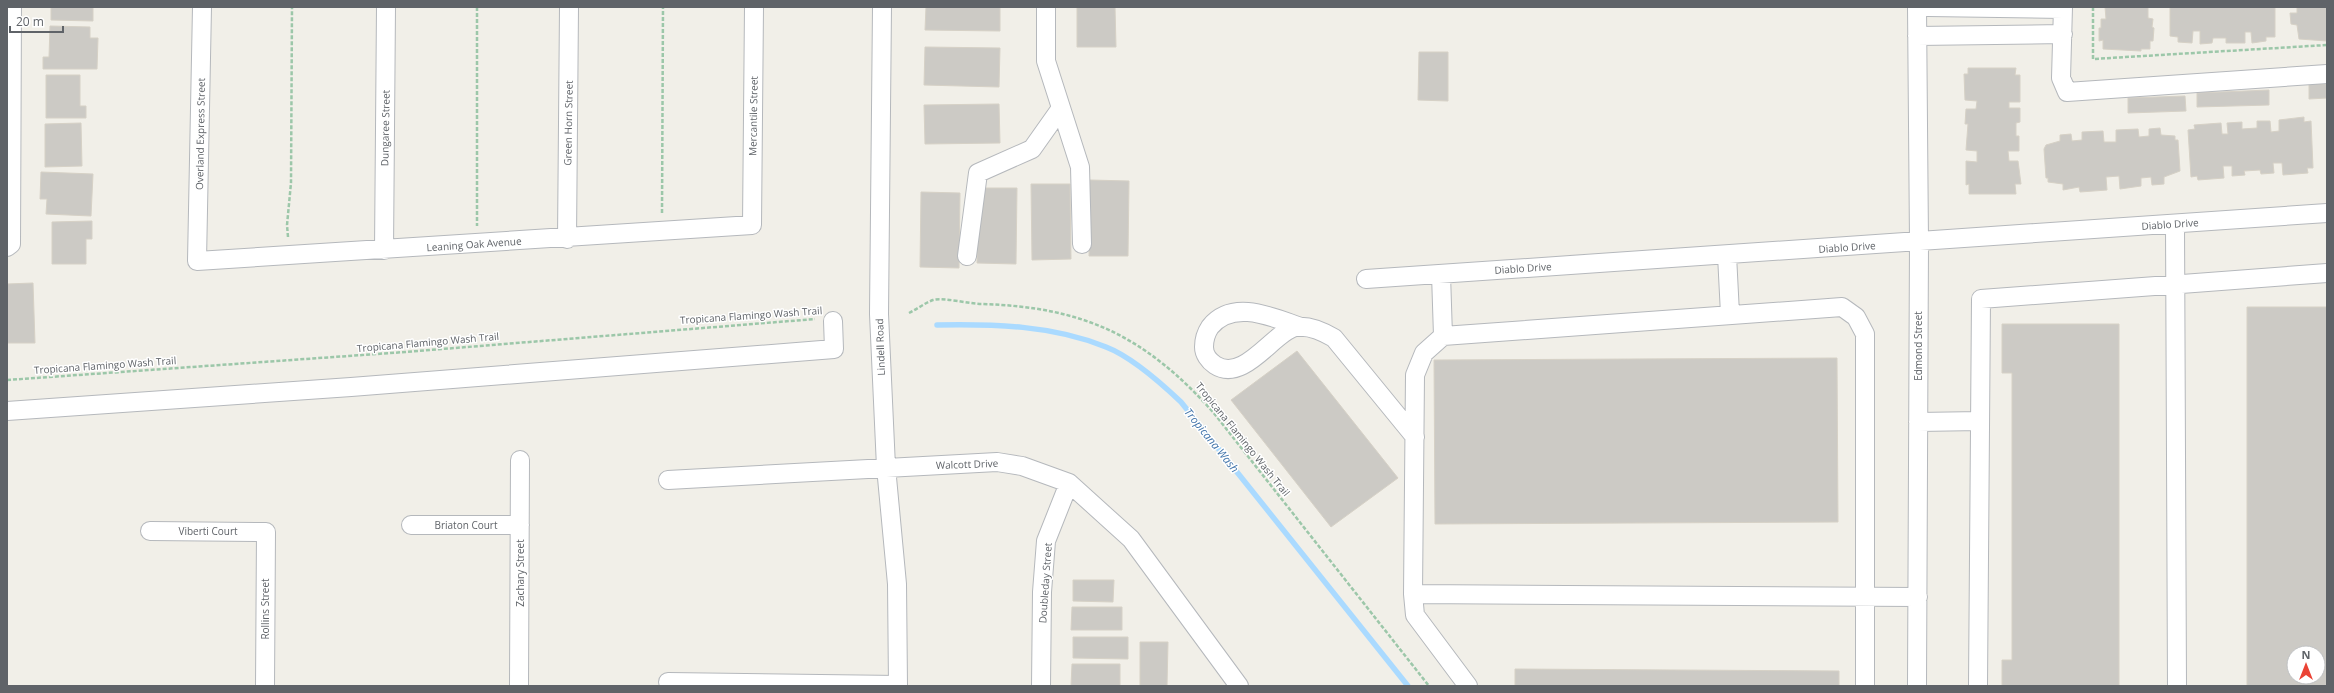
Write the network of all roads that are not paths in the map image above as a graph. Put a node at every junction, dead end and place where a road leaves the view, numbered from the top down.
1 (12, 7) edge
2 (202, 7) edge
3 (386, 7) edge
4 (570, 7) edge
5 (754, 7) edge
6 (882, 7) edge
7 (1046, 7) edge
8 (1917, 7) edge
9 (1928, 7) edge
10 (2063, 8) edge
11 (2063, 34) junction
12 (1917, 36) junction
13 (2327, 74) edge
14 (1061, 108) junction
15 (2327, 213) edge
16 (2174, 224) junction
17 (752, 225) joint
18 (567, 239) junction
19 (1919, 242) junction
20 (1082, 244) dead end
21 (7, 247) edge
22 (384, 250) junction
23 (1727, 255) junction
24 (967, 256) dead end
25 (197, 261) joint
26 (2327, 273) edge
27 (1441, 274) junction
28 (1366, 279) dead end
29 (2175, 283) junction
30 (1730, 314) junction
31 (827, 320) road end
32 (1301, 327) junction
33 (1443, 336) junction
34 (7, 411) edge
35 (1980, 421) junction
36 (1918, 422) junction
37 (1415, 438) junction
38 (520, 460) dead end
39 (886, 467) junction
40 (668, 480) dead end
41 (1069, 483) junction
42 (411, 525) dead end
43 (520, 525) junction
44 (150, 531) dead end
45 (266, 532) joint
46 (1413, 594) junction
47 (1866, 596) junction
48 (1918, 597) junction
49 (668, 682) dead end
50 (265, 686) edge
51 (519, 686) edge
52 (898, 686) edge
53 (1041, 686) edge
54 (1239, 686) edge
55 (1468, 686) edge
56 (1865, 686) edge
57 (1917, 686) edge
58 (1978, 686) edge
59 (2177, 686) edge

1 - 21 street
2 - 25 street, Overland Express Street
3 - 22 street, Dungaree Street
4 - 18 street, Green Horn Street
5 - 17 street, Mercantile Street
6 - 39 street, Lindell Road
7 - 14 street
8 - 12 street, Edmond Street
9 - 10 street
10 - 11 street
11 - 12 street
11 - 13 street
12 - 19 street, Edmond Street
14 - 20 street
14 - 24 street
15 - 16 street, Diablo Drive
16 - 19 street, Diablo Drive
16 - 29 street
17 - 18 street, Leaning Oak Avenue
18 - 22 street, Leaning Oak Avenue
19 - 23 street, Diablo Drive
19 - 36 street, Edmond Street
22 - 25 street, Leaning Oak Avenue
23 - 27 street, Diablo Drive
23 - 30 street
26 - 29 street
27 - 28 street, Diablo Drive
27 - 33 street
29 - 35 street
29 - 59 street
30 - 33 street
30 - 47 street
31 - 34 street
32 - 32 street
32 - 37 street
33 - 37 street
35 - 36 street
35 - 58 street
36 - 48 street, Edmond Street
37 - 46 street
38 - 43 street, Zachary Street
39 - 40 street, Walcott Drive
39 - 41 street, Walcott Drive
39 - 52 street, Lindell Road
41 - 53 street, Doubleday Street
41 - 54 street, Walcott Drive
42 - 43 street, Briaton Court
43 - 51 street, Zachary Street
44 - 45 street, Viberti Court
45 - 50 street, Rollins Street
46 - 47 street
46 - 55 street
47 - 48 street
47 - 56 street
48 - 57 street, Edmond Street
49 - 52 street

